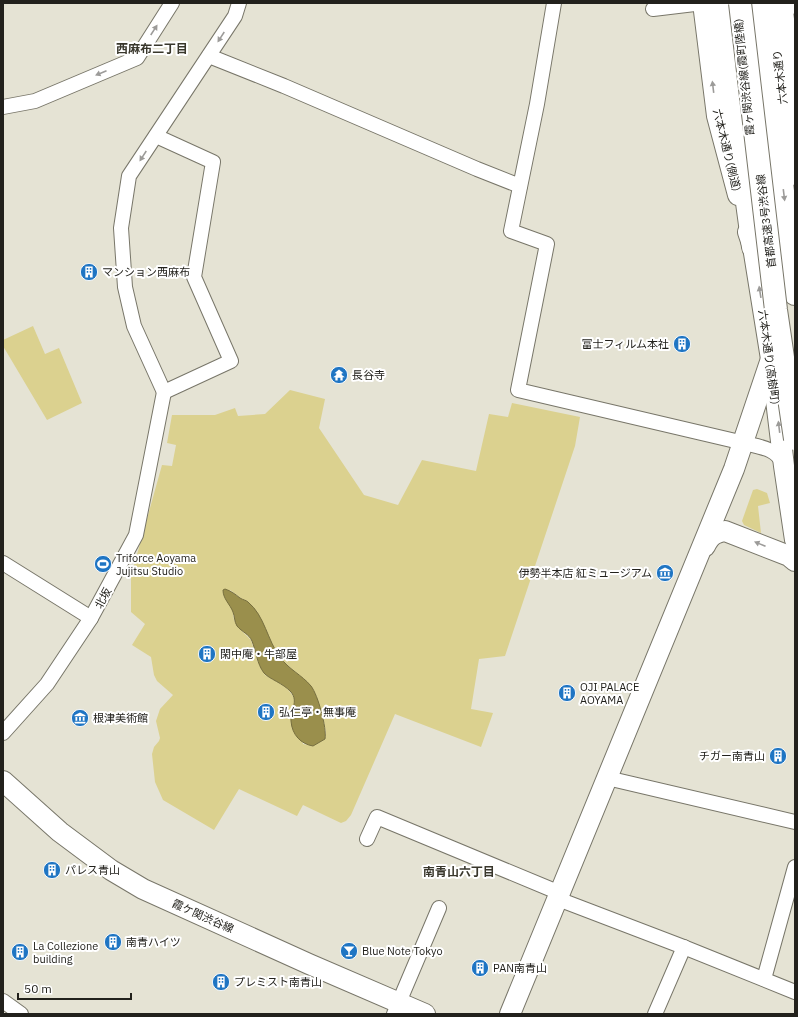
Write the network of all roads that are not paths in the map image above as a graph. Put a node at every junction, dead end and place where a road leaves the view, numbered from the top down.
1 (172, 3) edge
2 (239, 3) edge
3 (554, 3) edge
4 (703, 3) edge
5 (723, 3) edge
6 (737, 3) edge
7 (740, 3) edge
8 (761, 3) edge
9 (771, 3) edge
10 (781, 3) edge
11 (653, 9) dead end
12 (209, 56) junction
13 (3, 107) edge
14 (742, 113) junction
15 (795, 114) edge
16 (156, 136) junction
17 (795, 175) edge
18 (520, 186) junction
19 (753, 248) junction
20 (795, 294) edge
21 (771, 358) junction
22 (794, 359) edge
23 (164, 392) junction
24 (795, 439) edge
25 (744, 443) junction
26 (784, 466) junction
27 (795, 540) edge
28 (795, 561) edge
29 (3, 563) edge
30 (683, 594) junction
31 (91, 618) junction
32 (3, 733) edge
33 (606, 778) junction
34 (3, 781) edge
35 (795, 822) edge
36 (367, 839) dead end
37 (795, 867) edge
38 (559, 896) junction
39 (439, 908) dead end
40 (684, 947) junction
41 (764, 979) junction
42 (795, 992) edge
43 (3, 1001) edge
44 (396, 1008) edge
45 (21, 1014) edge
46 (426, 1014) edge
47 (510, 1014) edge
48 (655, 1014) edge

1 - 13 street
2 -> 12 street
3 - 18 street
4 - 11 street
19 -> 4 main road, 六本木通り(側道)
5 - 14 highway
6 - 14 main road, 霞ヶ関渋谷線(霞町陸橋)
7 - 24 highway, 首都高速3号渋谷線, bridge
8 -> 20 highway, 首都高速3号渋谷線
9 - 17 main road, 六本木通り
10 - 15 highway
12 - 16 street
12 - 18 street
14 - 19 highway
14 - 22 main road, 霞ヶ関渋谷線(霞町陸橋)
16 -> 23 street
16 - 23 street
18 - 25 street
21 -> 19 main road, 六本木通り(高樹町)
21 - 22 main road
21 - 25 main road
26 -> 21 main road, 六本木通り(高樹町)
23 - 31 street, 北坂
25 - 26 street
25 - 30 main road
26 - 27 main road
28 -> 30 main road
29 - 31 street
30 - 33 main road
31 - 32 street, 北坂
33 - 35 street
33 - 38 main road
34 - 44 main road, 霞ケ関渋谷線
36 - 38 street
37 - 41 street
38 - 40 street
38 - 47 main road
39 - 44 street
40 - 41 street
40 - 48 street
41 - 42 street
43 - 45 street
44 - 46 main road, 霞ケ関渋谷線

